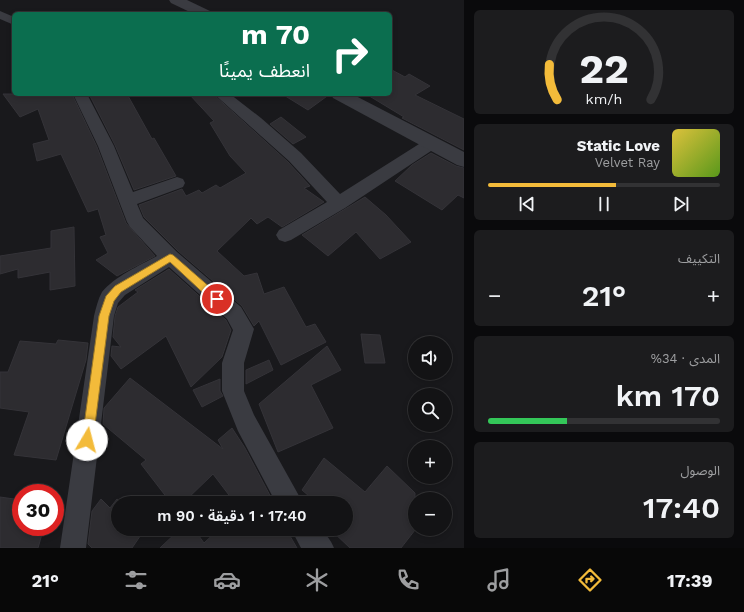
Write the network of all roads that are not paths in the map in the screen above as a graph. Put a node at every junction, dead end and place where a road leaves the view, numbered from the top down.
1 (176, 0) edge
2 (196, 12) edge
3 (0, 15) edge
4 (12, 20) edge
5 (81, 96) edge
6 (224, 96) edge
7 (343, 96) edge
8 (432, 144) junction
9 (464, 160) edge
10 (177, 183) dead end
11 (127, 201) junction
12 (339, 203) junction
13 (285, 235) dead end
14 (170, 257) junction
15 (286, 496) edge
16 (308, 536) edge
17 (73, 548) edge
18 (321, 548) edge

1 - 2 street
3 - 4 street
5 - 11 street
6 - 12 street
7 - 8 street
8 - 9 street
8 - 12 street
10 - 11 street
11 - 14 street
12 - 13 street
14 - 15 street
14 - 17 street
16 - 18 street

